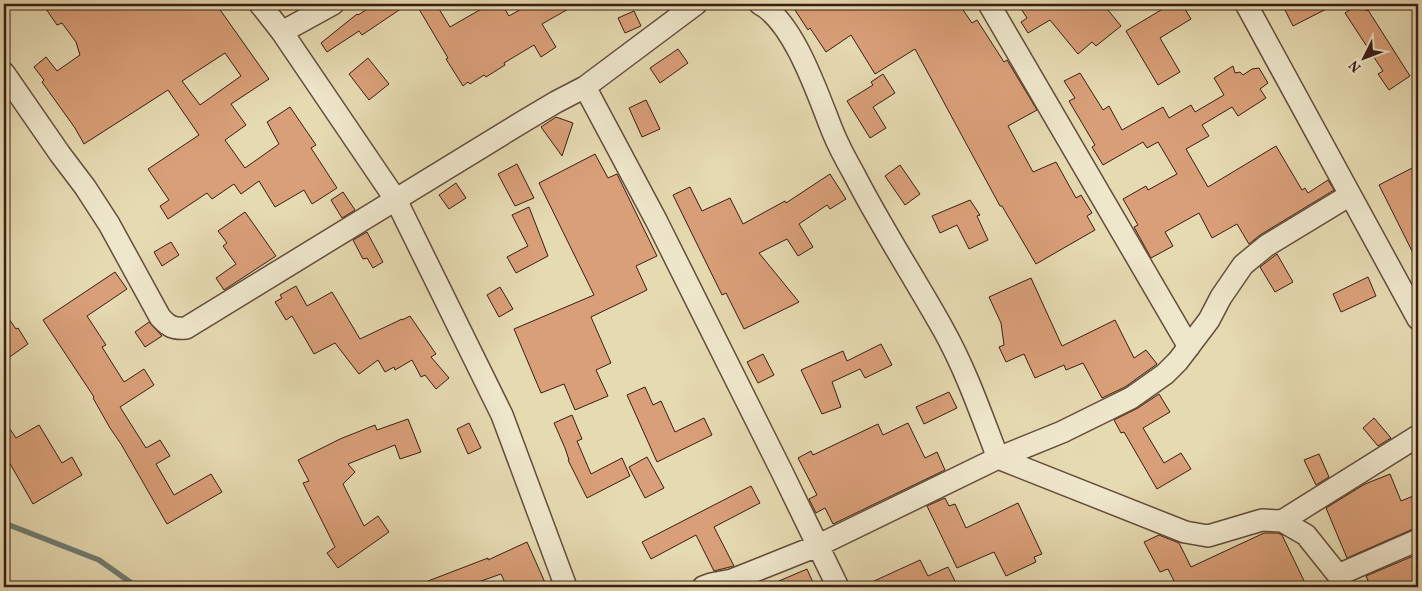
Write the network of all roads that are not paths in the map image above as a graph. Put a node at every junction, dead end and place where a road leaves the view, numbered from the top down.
1 (260, 4) edge
2 (333, 4) edge
3 (696, 4) edge
4 (760, 4) edge
5 (988, 4) edge
6 (1246, 4) edge
7 (282, 32) junction
8 (4, 73) edge
9 (586, 87) junction
10 (1350, 195) junction
11 (396, 200) junction
12 (1418, 319) edge
13 (1189, 347) junction
14 (1418, 436) edge
15 (998, 458) junction
16 (1282, 521) junction
17 (1418, 540) edge
18 (817, 546) junction
19 (1341, 581) edge
20 (566, 587) edge
21 (703, 587) edge
22 (838, 587) edge

1 - 7 street
2 - 7 street
3 - 9 street
4 - 15 street
5 - 13 street
6 - 10 street
7 - 11 street
8 - 11 street
9 - 11 street
9 - 18 street
10 - 12 street
10 - 13 street
11 - 20 street
13 - 15 street
14 - 16 street
15 - 16 street
15 - 18 street
16 - 19 street
17 - 19 street
18 - 21 street
18 - 22 street

